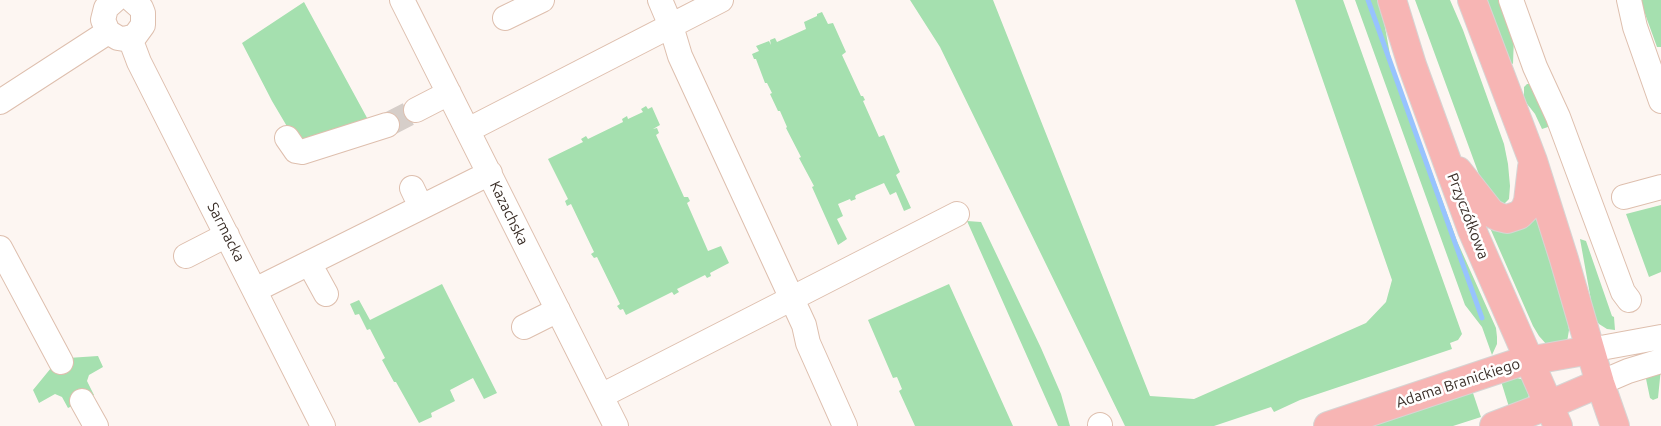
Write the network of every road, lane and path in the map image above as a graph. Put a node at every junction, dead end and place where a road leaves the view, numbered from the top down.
1 (402, 0) edge
2 (542, 0) edge
3 (660, 0) edge
4 (721, 0) edge
5 (1392, 0) edge
6 (1472, 0) edge
7 (1511, 0) edge
8 (1629, 0) edge
9 (127, 2) edge
10 (505, 18) dead end
11 (671, 26) junction
12 (119, 35) junction
13 (1655, 64) edge
14 (1535, 67) junction
15 (1503, 80) junction
16 (449, 93) junction
17 (1661, 101) edge
18 (0, 102) edge
19 (416, 110) tunnel mouth
20 (387, 126) tunnel mouth
21 (468, 130) junction
22 (287, 138) dead end
23 (1444, 153) junction
24 (1533, 161) junction
25 (490, 173) junction
26 (1661, 187) edge
27 (1624, 197) dead end
28 (957, 214) dead end
29 (227, 235) junction
30 (0, 248) edge
31 (186, 256) dead end
32 (309, 263) junction
33 (255, 290) junction
34 (326, 294) dead end
35 (792, 300) junction
36 (1629, 300) dead end
37 (558, 310) junction
38 (524, 327) dead end
39 (1661, 337) edge
40 (1590, 350) junction
41 (1530, 361) junction
42 (1661, 361) edge
43 (61, 362) dead end
44 (1600, 383) junction
45 (601, 396) junction
46 (82, 401) dead end
47 (1554, 416) edge
48 (96, 426) edge
49 (323, 426) edge
50 (616, 426) edge
51 (845, 426) edge
52 (1328, 426) edge
53 (1494, 426) edge
54 (1615, 426) edge

1 - 16 street, Kazachska
2 - 10 street
3 - 11 street
4 - 11 street
5 - 23 main road, Przyczółkowa
6 - 15 main road
7 - 14 street
8 - 13 street
9 - 12 street
9 - 12 street
11 - 21 street
11 - 35 street
12 - 18 street
12 - 29 street, Sarmacka
13 - 17 street
14 - 15 street
14 - 36 street
15 - 24 main road
16 - 19 street
16 - 21 street, Kazachska
20 - 22 street
21 - 25 street, Kazachska
23 - 24 main road
23 - 41 main road, Przyczółkowa
24 - 40 main road
25 - 32 street
25 - 37 street, Kazachska
26 - 27 street
28 - 35 street
29 - 31 street
29 - 33 street, Sarmacka
30 - 43 street
32 - 33 street
32 - 34 street
33 - 49 street, Sarmacka
35 - 45 street
35 - 51 street
37 - 38 street
37 - 45 street, Kazachska
39 - 40 street
40 - 41 main road, Adama Branickiego
40 - 44 main road
41 - 47 main road, Przyczółkowa
41 - 52 main road, Adama Branickiego
42 - 44 street
44 - 47 main road
44 - 54 main road
45 - 50 street, Kazachska
46 - 48 street
47 - 53 main road

